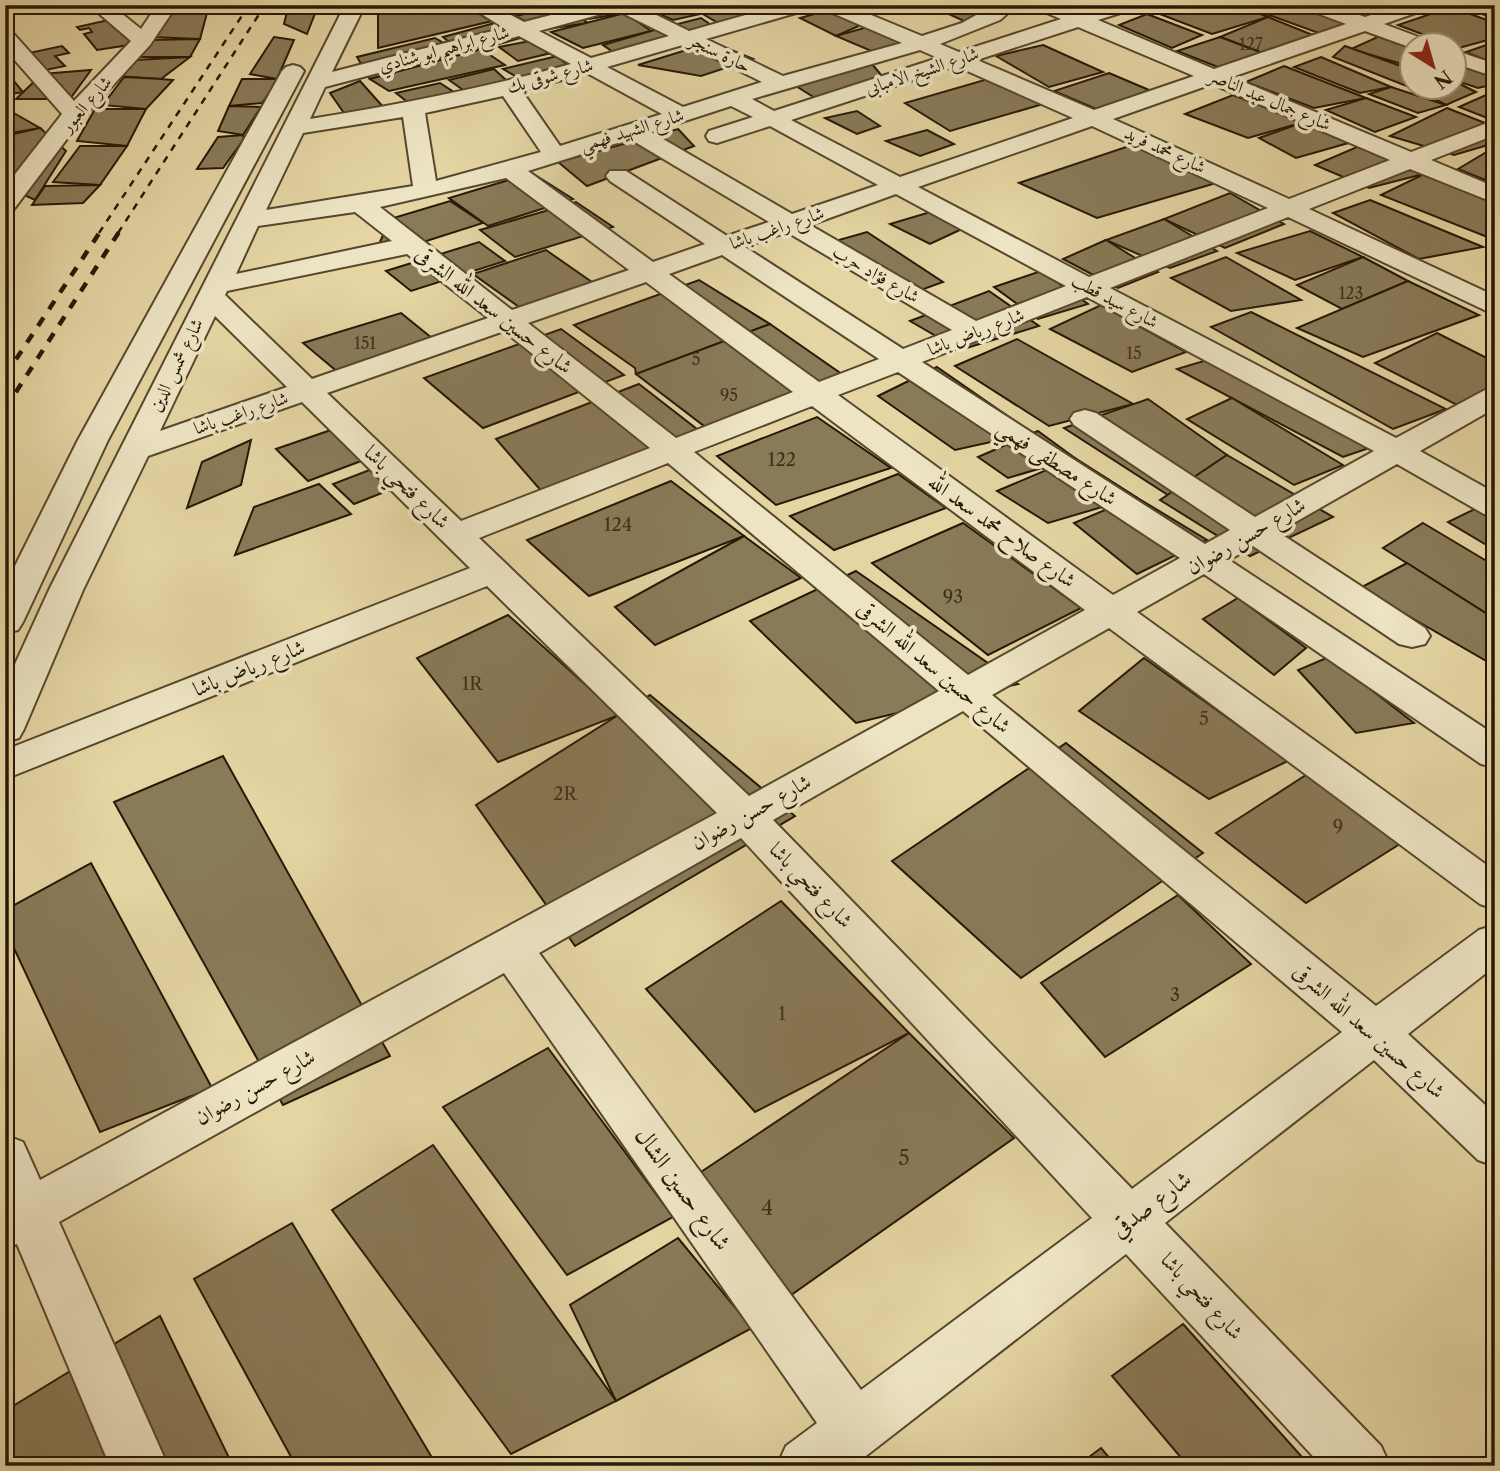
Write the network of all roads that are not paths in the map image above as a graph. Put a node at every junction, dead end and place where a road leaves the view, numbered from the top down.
1 (99, 5) edge
2 (167, 5) edge
3 (330, 5) edge
4 (355, 5) edge
5 (477, 5) edge
6 (614, 5) edge
7 (620, 5) edge
8 (803, 5) edge
9 (830, 5) edge
10 (1007, 5) edge
11 (1044, 5) edge
12 (1126, 5) edge
13 (1313, 5) edge
14 (1420, 5) edge
15 (1079, 20) junction
16 (1365, 24) junction
17 (522, 29) junction
18 (5, 36) edge
19 (1398, 36) edge
20 (690, 38) junction
21 (143, 41) junction
22 (921, 43) junction
23 (960, 59) junction
24 (1468, 61) edge
25 (591, 65) junction
26 (1495, 71) edge
27 (1215, 76) junction
28 (316, 83) junction
29 (782, 83) junction
30 (509, 88) junction
31 (733, 98) junction
32 (413, 109) junction
33 (75, 114) junction
34 (681, 115) junction
35 (1094, 118) junction
36 (772, 119) junction
37 (1495, 127) edge
38 (293, 128) junction
39 (632, 131) junction
40 (718, 136) dead end
41 (554, 154) junction
42 (1412, 160) junction
43 (509, 169) junction
44 (618, 176) dead end
45 (898, 186) junction
46 (426, 191) junction
47 (1495, 196) edge
48 (5, 204) edge
49 (360, 204) junction
50 (1292, 208) junction
51 (247, 220) junction
52 (789, 223) junction
53 (412, 245) junction
54 (724, 246) junction
55 (649, 272) junction
56 (1090, 288) junction
57 (212, 291) junction
58 (1495, 307) edge
59 (508, 321) junction
60 (975, 332) junction
61 (900, 361) junction
62 (307, 390) junction
63 (816, 394) junction
64 (1495, 396) edge
65 (1085, 419) dead end
66 (134, 450) junction
67 (672, 450) junction
68 (1395, 450) junction
69 (1495, 507) edge
70 (1255, 531) junction
71 (456, 535) junction
72 (1206, 560) junction
73 (493, 571) junction
74 (66, 590) junction
75 (12, 607) edge
76 (1111, 611) junction
77 (1412, 636) dead end
78 (964, 692) junction
79 (5, 729) edge
80 (1495, 754) edge
81 (5, 765) edge
82 (744, 816) junction
83 (1495, 893) edge
84 (1495, 942) edge
85 (511, 948) junction
86 (1375, 1032) junction
87 (1495, 1145) edge
88 (5, 1157) edge
89 (17, 1218) edge
90 (1130, 1220) junction
91 (855, 1429) junction
92 (139, 1466) edge
93 (806, 1466) edge
94 (1361, 1466) edge

1 - 21 street
2 - 21 street, شارع العبور
3 - 75 street, شارع شمس الدين
4 - 28 street, شارع شمس الدين
5 - 17 street
6 - 17 street, شارع ابراهيم ابو شنادي
7 - 20 street, حارة سنجر
8 - 20 street, شارع شوقى بك
9 - 22 street, شارع محمد فريد
10 - 22 street, شارع الشهيد فهمي
11 - 15 street, شارع جمال عبد الناصر
12 - 15 street, شارع الشيخ الامبابى
13 - 16 street
14 - 16 street, شارع راغب باشا
15 - 23 street, شارع الشيخ الامبابى
15 - 27 street, شارع جمال عبد الناصر
16 - 19 street
16 - 27 street, شارع راغب باشا
17 - 25 street
17 - 28 street, شارع ابراهيم ابو شنادي
18 - 33 street
20 - 25 street, شارع شوقى بك
20 - 29 street, حارة سنجر
21 - 33 street, شارع العبور
22 - 23 street, شارع محمد فريد
22 - 29 street, شارع الشهيد فهمي
23 - 35 street, شارع محمد فريد
23 - 36 street, شارع الشيخ الامبابى
24 - 26 street
25 - 30 street, شارع شوقى بك
25 - 34 street
27 - 35 street, شارع راغب باشا
27 - 42 street, شارع جمال عبد الناصر
28 - 38 street, شارع شمس الدين
29 - 31 street, شارع الشهيد فهمي
30 - 32 street, شارع شوقى بك
30 - 41 street
31 - 34 street, شارع الشهيد فهمي
31 - 36 street, شارع سيد قطب
32 - 38 street, شارع شوقى بك
32 - 46 street
33 - 48 street, شارع العبور
34 - 39 street, شارع الشهيد فهمي
35 - 45 street, شارع راغب باشا
35 - 50 street, شارع محمد فريد
36 - 40 street, شارع الشيخ الامبابى
36 - 45 street, شارع سيد قطب
37 - 42 street, شارع رياض باشا
38 - 51 street, شارع شمس الدين
39 - 41 street, شارع الشهيد فهمي
39 - 52 street, شارع فؤاد حرب
41 - 43 street, شارع الشهيد فهمي
42 - 47 street, شارع جمال عبد الناصر
42 - 50 street, شارع رياض باشا
43 - 46 street, شارع الشهيد فهمي
43 - 55 street, شارع صلاح محمد سعد الله
44 - 54 street, شارع مصطفى فهمي
45 - 52 street, شارع راغب باشا
45 - 56 street, شارع سيد قطب
46 - 49 street, شارع الشهيد فهمي
49 - 51 street, شارع الشهيد فهمي
49 - 53 street, شارع حسين سعد الله الشرقى
50 - 56 street, شارع رياض باشا
50 - 58 street, شارع محمد فريد
51 - 57 street, شارع شمس الدين
52 - 54 street, شارع راغب باشا
52 - 60 street, شارع فؤاد حرب
53 - 57 street
53 - 59 street, شارع حسين سعد الله الشرقى
54 - 55 street, شارع راغب باشا
54 - 61 street, شارع مصطفى فهمي
55 - 59 street, شارع راغب باشا
55 - 63 street, شارع صلاح محمد سعد الله
56 - 60 street, شارع رياض باشا
56 - 68 street, شارع سيد قطب
57 - 62 street, شارع فتحي باشا
57 - 66 street, شارع شمس الدين
59 - 62 street, شارع راغب باشا
59 - 67 street, شارع حسين سعد الله الشرقى
60 - 61 street, شارع رياض باشا
61 - 63 street, شارع رياض باشا
61 - 72 street, شارع مصطفى فهمي
62 - 66 street, شارع راغب باشا
62 - 71 street, شارع فتحي باشا
63 - 67 street, شارع رياض باشا
63 - 76 street, شارع صلاح محمد سعد الله
64 - 68 street, شارع حسن رضوان
65 - 70 street
66 - 74 street, شارع شمس الدين
67 - 71 street, شارع رياض باشا
67 - 78 street, شارع حسين سعد الله الشرقى
68 - 69 street, شارع سيد قطب
68 - 70 street, شارع حسن رضوان
70 - 72 street, شارع حسن رضوان
70 - 77 street
71 - 73 street, شارع فتحي باشا
72 - 76 street, شارع حسن رضوان
72 - 80 street, شارع مصطفى فهمي
73 - 81 street, شارع رياض باشا
73 - 82 street, شارع فتحي باشا
74 - 75 street
74 - 79 street, شارع شمس الدين
76 - 78 street, شارع حسن رضوان
76 - 83 street, شارع صلاح محمد سعد الله
78 - 82 street, شارع حسن رضوان
78 - 86 street, شارع حسين سعد الله الشرقى
82 - 85 street, شارع حسن رضوان
82 - 90 street, شارع فتحي باشا
84 - 86 street, شارع صدقي
85 - 89 street, شارع حسن رضوان
85 - 91 street, شارع حسين الشال
86 - 87 street, شارع حسين سعد الله الشرقى
86 - 90 street, شارع صدقي
88 - 89 street
89 - 92 street
90 - 91 street, شارع صدقي
90 - 94 street, شارع فتحي باشا
91 - 93 street, شارع صدقي

